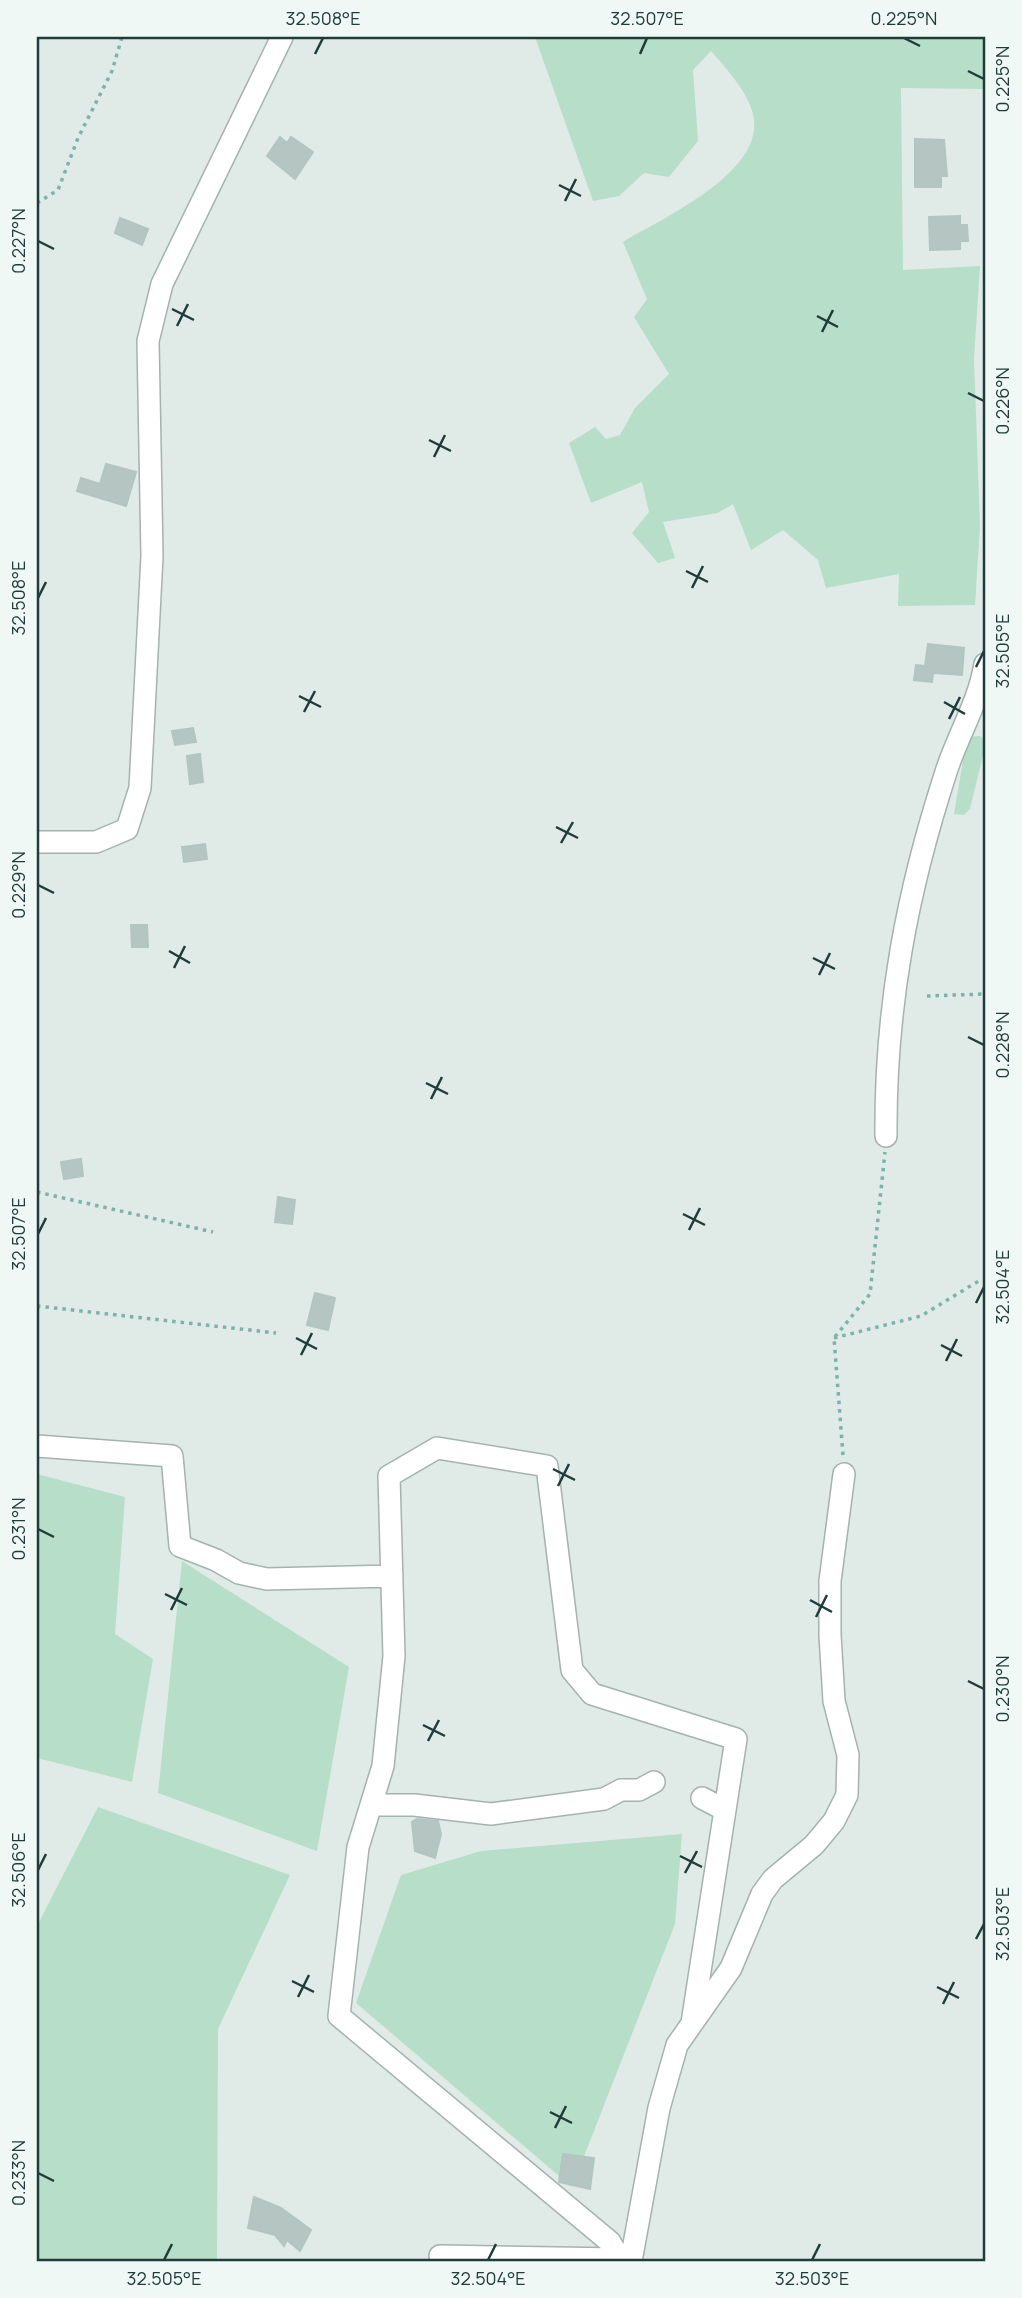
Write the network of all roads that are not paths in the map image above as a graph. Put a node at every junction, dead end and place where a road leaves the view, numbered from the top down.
1 (282, 37) edge
2 (985, 664) edge
3 (37, 842) edge
4 (886, 1136) road end
5 (37, 1446) edge
6 (844, 1474) road end
7 (392, 1576) junction
8 (654, 1782) dead end
9 (702, 1798) dead end
10 (371, 1805) junction
11 (725, 1810) junction
12 (692, 2023) junction
13 (440, 2256) dead end
14 (624, 2260) edge

1 - 3 street
2 - 4 street
5 - 7 street
6 - 12 street
7 - 10 street
7 - 11 street
8 - 10 street
9 - 11 street
10 - 14 street
11 - 12 street
12 - 14 street
13 - 14 street

